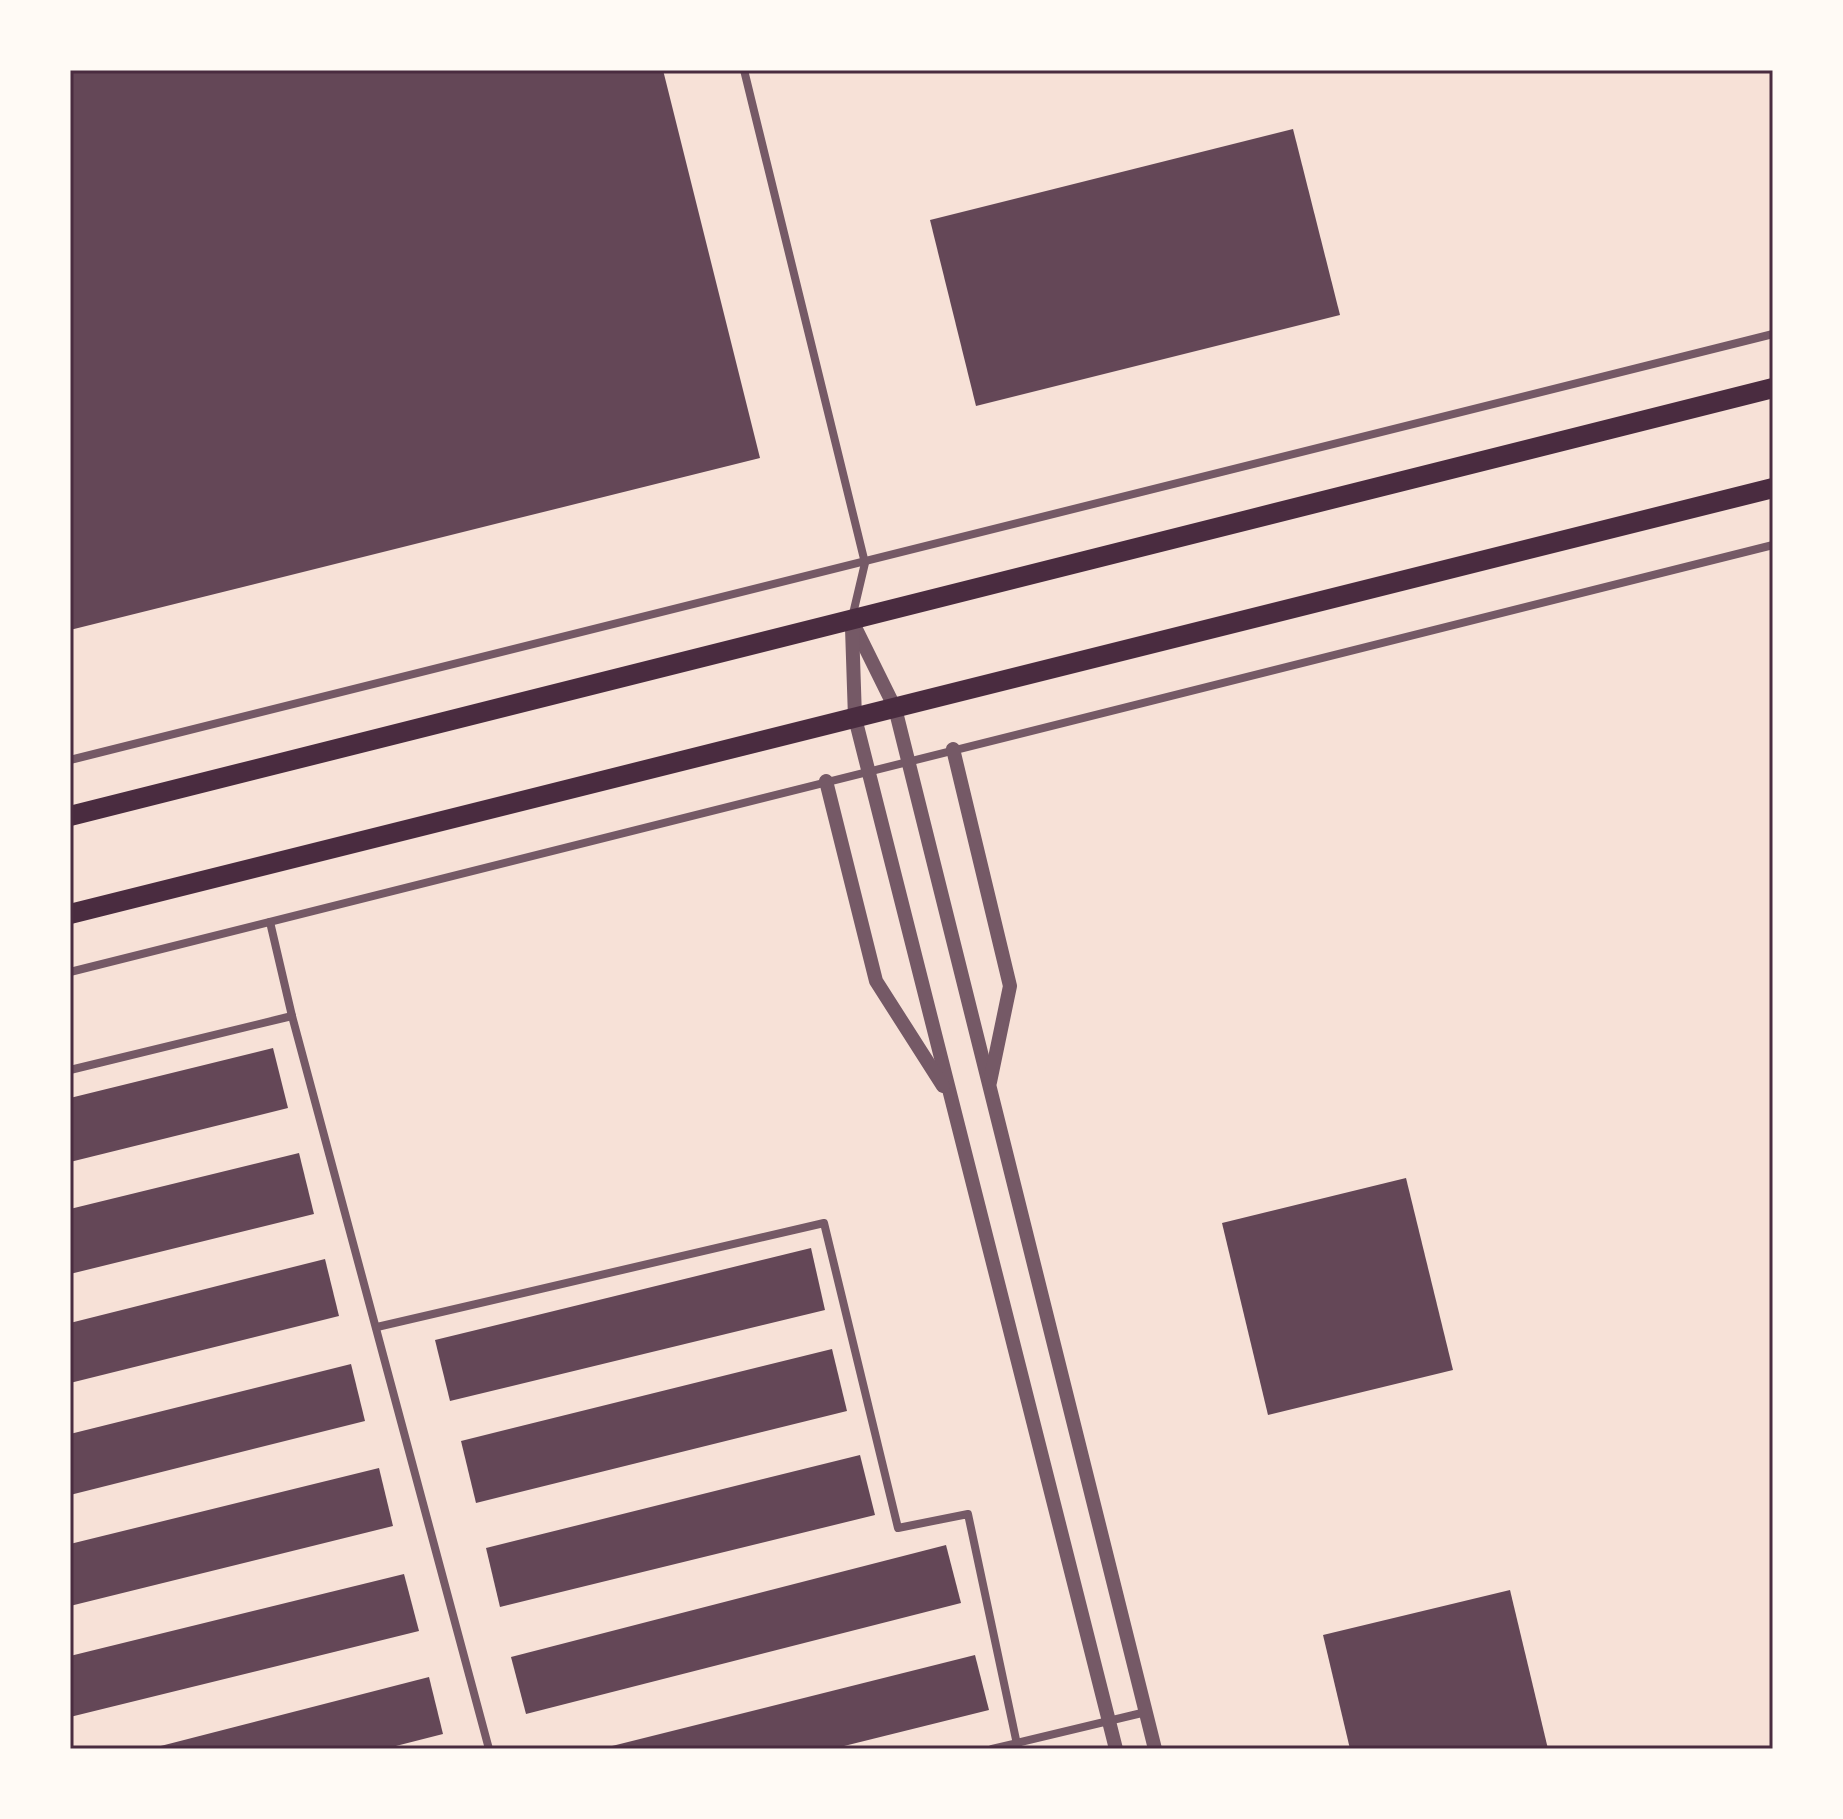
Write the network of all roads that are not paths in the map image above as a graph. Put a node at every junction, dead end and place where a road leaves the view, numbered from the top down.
1 (744, 70) edge
2 (1773, 334) edge
3 (1773, 388) edge
4 (1773, 488) edge
5 (1773, 545) edge
6 (865, 563) junction
7 (851, 619) junction
8 (895, 708) junction
9 (855, 718) junction
10 (953, 749) junction
11 (70, 760) edge
12 (907, 760) junction
13 (868, 770) junction
14 (826, 781) junction
15 (70, 816) edge
16 (70, 914) edge
17 (270, 922) junction
18 (70, 972) edge
19 (292, 1016) junction
20 (70, 1070) edge
21 (989, 1087) junction
22 (952, 1099) junction
23 (377, 1327) junction
24 (1146, 1712) junction
25 (1110, 1721) junction
26 (1017, 1746) edge
27 (489, 1749) edge
28 (992, 1749) edge
29 (1116, 1749) edge
30 (1155, 1749) edge

1 - 6 street
2 - 6 street
3 - 7 main road
4 - 8 main road
5 - 10 street
6 - 7 street
6 - 11 street
7 - 8 street
7 - 9 street
7 - 15 main road
8 - 9 main road
8 - 12 street
9 - 13 street
9 - 16 main road
10 - 12 street
10 - 21 street
12 - 13 street
12 - 21 street
13 - 14 street
13 - 22 street
14 - 17 street
14 - 22 street
17 - 18 street
17 - 19 street
19 - 20 street
19 - 23 street
21 - 24 street
22 - 25 street
23 - 26 street
23 - 27 street
24 - 25 street
24 - 30 street
25 - 26 street
25 - 29 street
26 - 28 street

